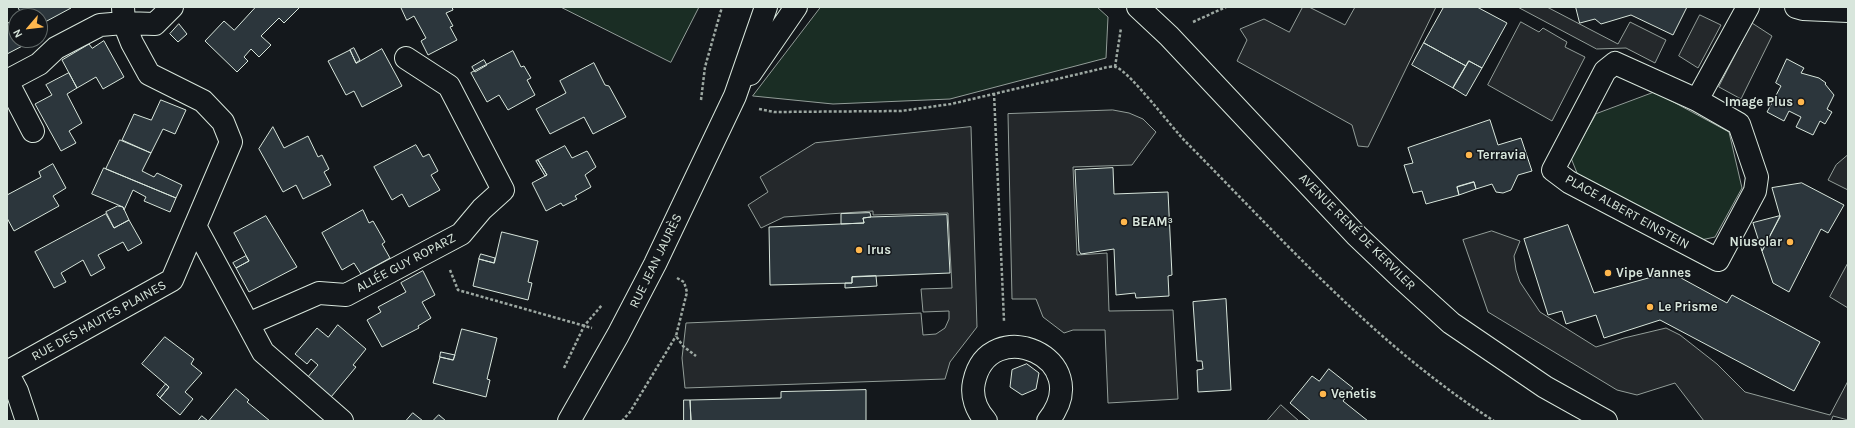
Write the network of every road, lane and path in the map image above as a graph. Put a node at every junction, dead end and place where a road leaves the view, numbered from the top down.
1 (172, 7) edge
2 (722, 7) edge
3 (766, 7) edge
4 (796, 7) edge
5 (1138, 7) edge
6 (1226, 7) edge
7 (1748, 7) edge
8 (1796, 7) edge
9 (1848, 11) edge
10 (124, 15) edge
11 (1121, 26) dead end
12 (1170, 36) junction
13 (406, 58) dead end
14 (1115, 67) junction
15 (7, 81) edge
16 (994, 93) junction
17 (735, 96) junction
18 (1697, 100) junction
19 (701, 104) dead end
20 (754, 107) dead end
21 (33, 131) dead end
22 (195, 226) junction
23 (440, 245) junction
24 (655, 264) junction
25 (607, 301) dead end
26 (248, 324) junction
27 (584, 326) junction
28 (618, 335) junction
29 (676, 336) junction
30 (1005, 348) junction
31 (696, 356) dead end
32 (564, 368) dead end
33 (7, 372) edge
34 (1058, 418) edge
35 (980, 419) edge
36 (27, 421) edge
37 (342, 421) edge
38 (569, 421) edge
39 (622, 421) edge
40 (1494, 421) edge
41 (1606, 421) edge

1 - 10 street
2 - 19 path
3 - 17 street, RUE JEAN JAURÈS
4 - 17 street, RUE JEAN JAURÈS
5 - 12 street, AVENUE RENÉ DE KERVILER
6 - 12 path
7 - 18 street
8 - 9 street
10 - 15 street
10 - 22 street, RUE DES HAUTES PLAINES
11 - 14 path
12 - 41 street, AVENUE RENÉ DE KERVILER
13 - 23 street, ALLÉE GUY ROPARZ
14 - 16 path
14 - 40 path
15 - 21 street
16 - 20 path
16 - 30 path
17 - 24 street, RUE JEAN JAURÈS
18 - 18 street, PLACE ALBERT EINSTEIN
22 - 26 street
22 - 33 street, RUE DES HAUTES PLAINES
23 - 26 street, ALLÉE GUY ROPARZ
23 - 27 path
24 - 28 street, RUE JEAN JAURÈS
24 - 29 path
25 - 27 path
26 - 37 street
27 - 28 path
27 - 32 path
28 - 38 street, RUE JEAN JAURÈS
29 - 31 path
29 - 39 path
30 - 34 street
30 - 35 street
33 - 36 street

